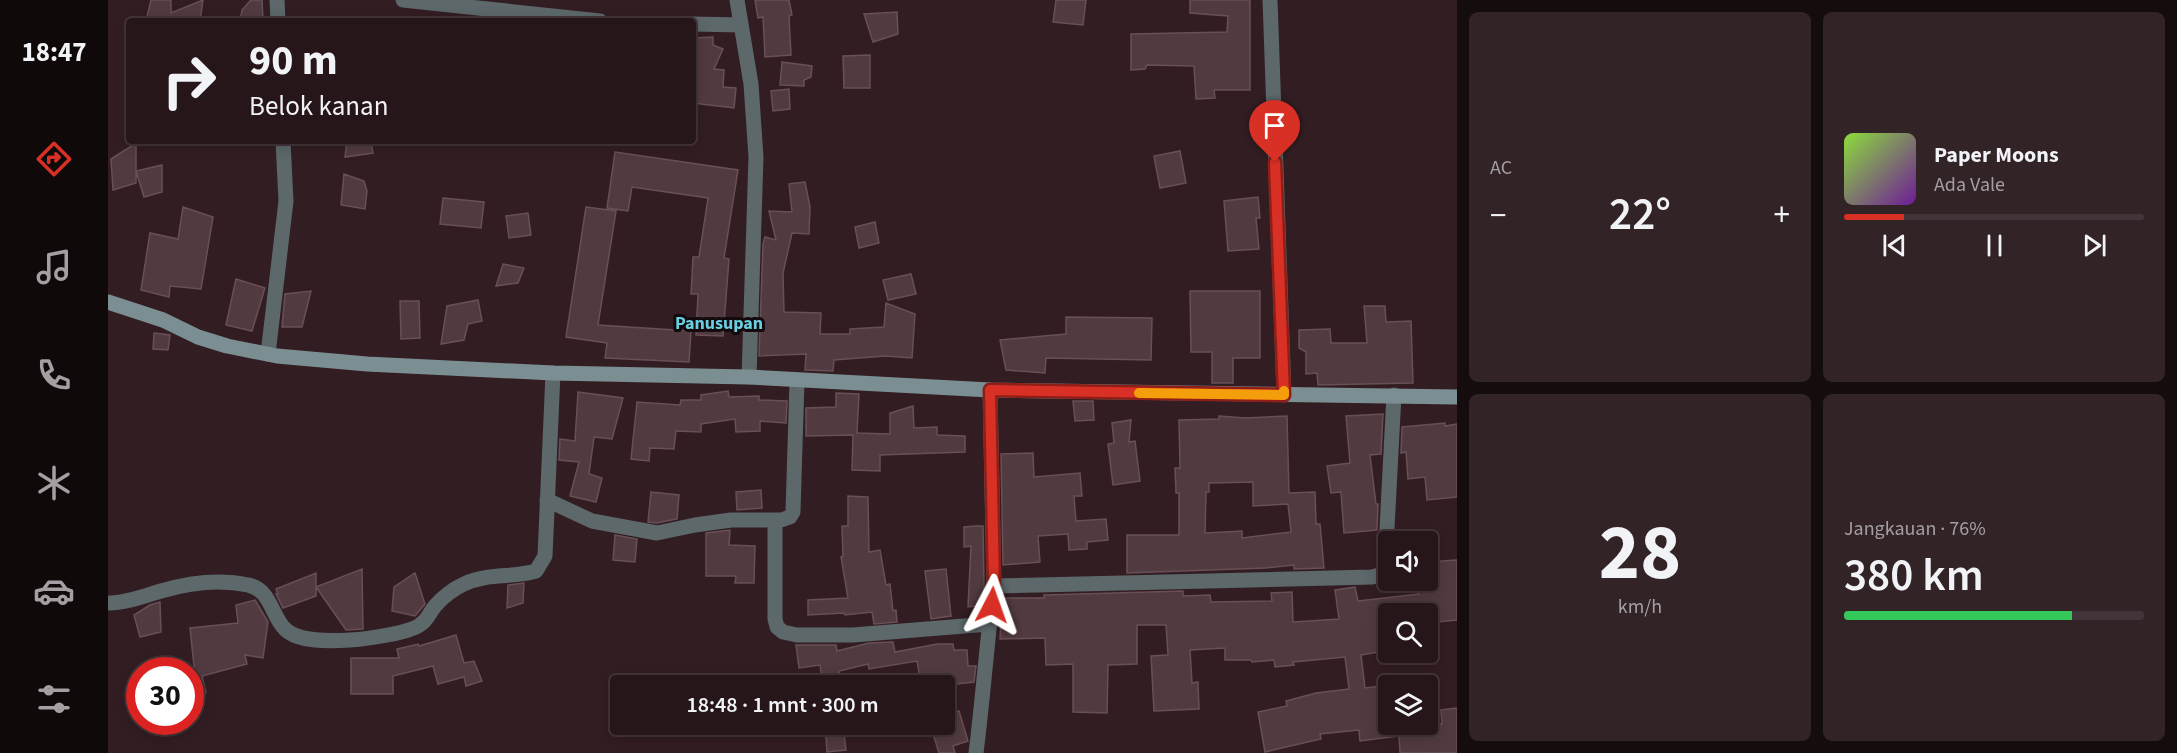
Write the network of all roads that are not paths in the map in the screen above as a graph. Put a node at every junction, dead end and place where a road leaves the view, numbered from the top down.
1 (277, 0) edge
2 (404, 0) edge
3 (737, 0) edge
4 (1270, 0) edge
5 (278, 18) edge
6 (572, 18) edge
7 (696, 24) edge
8 (741, 25) junction
9 (283, 144) edge
10 (108, 302) edge
11 (268, 354) junction
12 (553, 373) junction
13 (749, 377) junction
14 (797, 381) junction
15 (990, 390) junction
16 (1284, 395) junction
17 (1394, 395) junction
18 (1457, 397) edge
19 (547, 500) junction
20 (775, 521) junction
21 (994, 585) junction
22 (108, 603) edge
23 (989, 624) junction
24 (976, 753) edge

1 - 5 street
2 - 6 street
3 - 8 street
4 - 16 street
7 - 8 street
8 - 13 street
9 - 11 street
10 - 11 street
11 - 12 street
12 - 13 street
12 - 19 street
13 - 14 street
14 - 15 street
14 - 20 street
15 - 16 street
15 - 21 street
16 - 17 street
17 - 18 street
17 - 21 street
19 - 20 street
19 - 22 street
20 - 23 street
21 - 23 street
23 - 24 street

